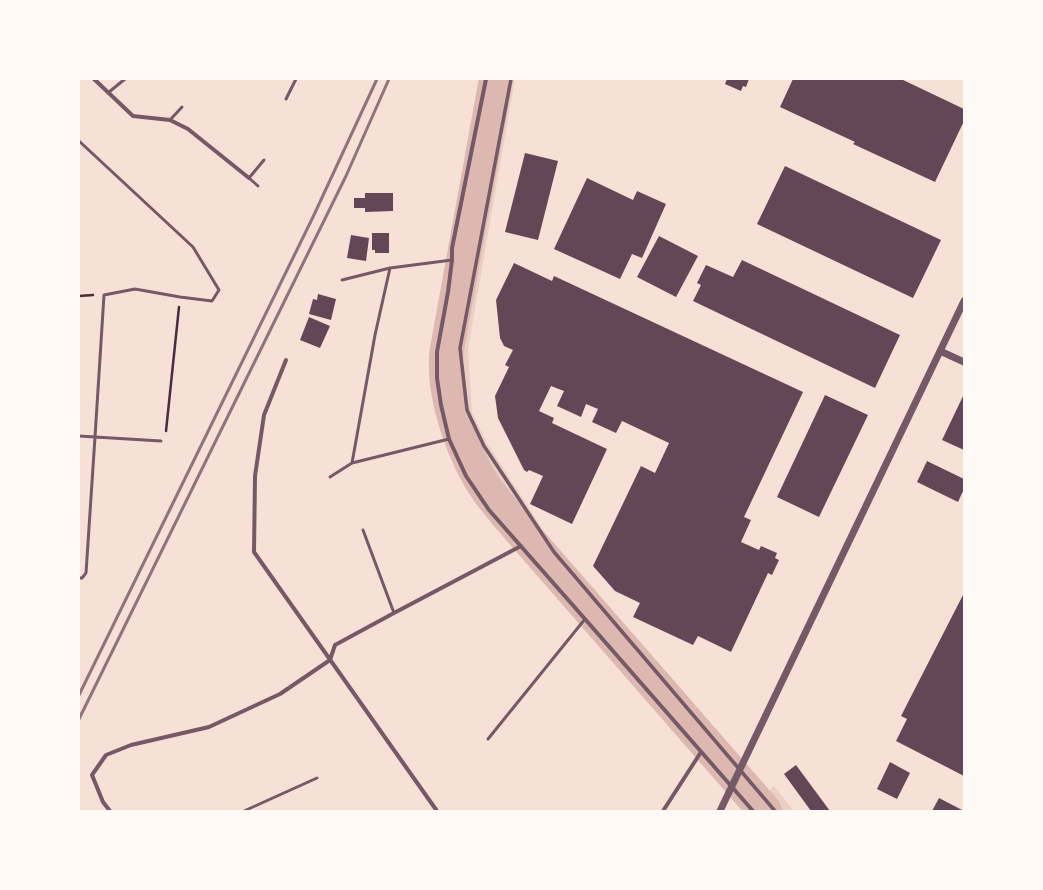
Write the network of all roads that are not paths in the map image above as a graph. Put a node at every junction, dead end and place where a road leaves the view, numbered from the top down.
1 (94, 79) edge
2 (125, 79) edge
3 (296, 79) edge
4 (486, 79) edge
5 (510, 79) edge
6 (109, 92) junction
7 (286, 99) dead end
8 (182, 107) dead end
9 (170, 120) junction
10 (79, 141) edge
11 (264, 160) dead end
12 (249, 178) junction
13 (258, 186) dead end
14 (452, 260) junction
15 (390, 268) junction
16 (342, 280) dead end
17 (964, 301) edge
18 (940, 351) junction
19 (286, 360) dead end
20 (964, 362) edge
21 (79, 436) edge
22 (95, 437) junction
23 (449, 439) junction
24 (161, 441) road end
25 (352, 463) junction
26 (330, 478) dead end
27 (363, 530) dead end
28 (520, 546) junction
29 (79, 578) edge
30 (394, 613) junction
31 (586, 619) junction
32 (330, 660) junction
33 (488, 739) dead end
34 (701, 752) junction
35 (317, 778) dead end
36 (110, 811) edge
37 (244, 811) edge
38 (437, 811) edge
39 (663, 811) edge
40 (720, 811) edge
41 (753, 811) edge
42 (776, 811) edge

1 - 6 street
2 - 6 lane
3 - 7 lane
4 - 14 street
5 - 42 street
6 - 9 street
8 - 9 lane
9 - 12 street
10 - 22 lane
11 - 12 lane
12 - 13 lane
14 - 15 lane
14 - 23 street
15 - 16 lane
15 - 25 lane
17 - 18 street
18 - 20 street
18 - 40 street
19 - 32 street
21 - 22 lane
22 - 24 lane
22 - 29 lane
23 - 25 lane
23 - 28 street
25 - 26 lane
27 - 30 lane
28 - 30 street
28 - 31 street
30 - 32 street
31 - 33 lane
31 - 34 street
32 - 36 street
32 - 38 street
34 - 39 street
34 - 41 street
35 - 37 lane

